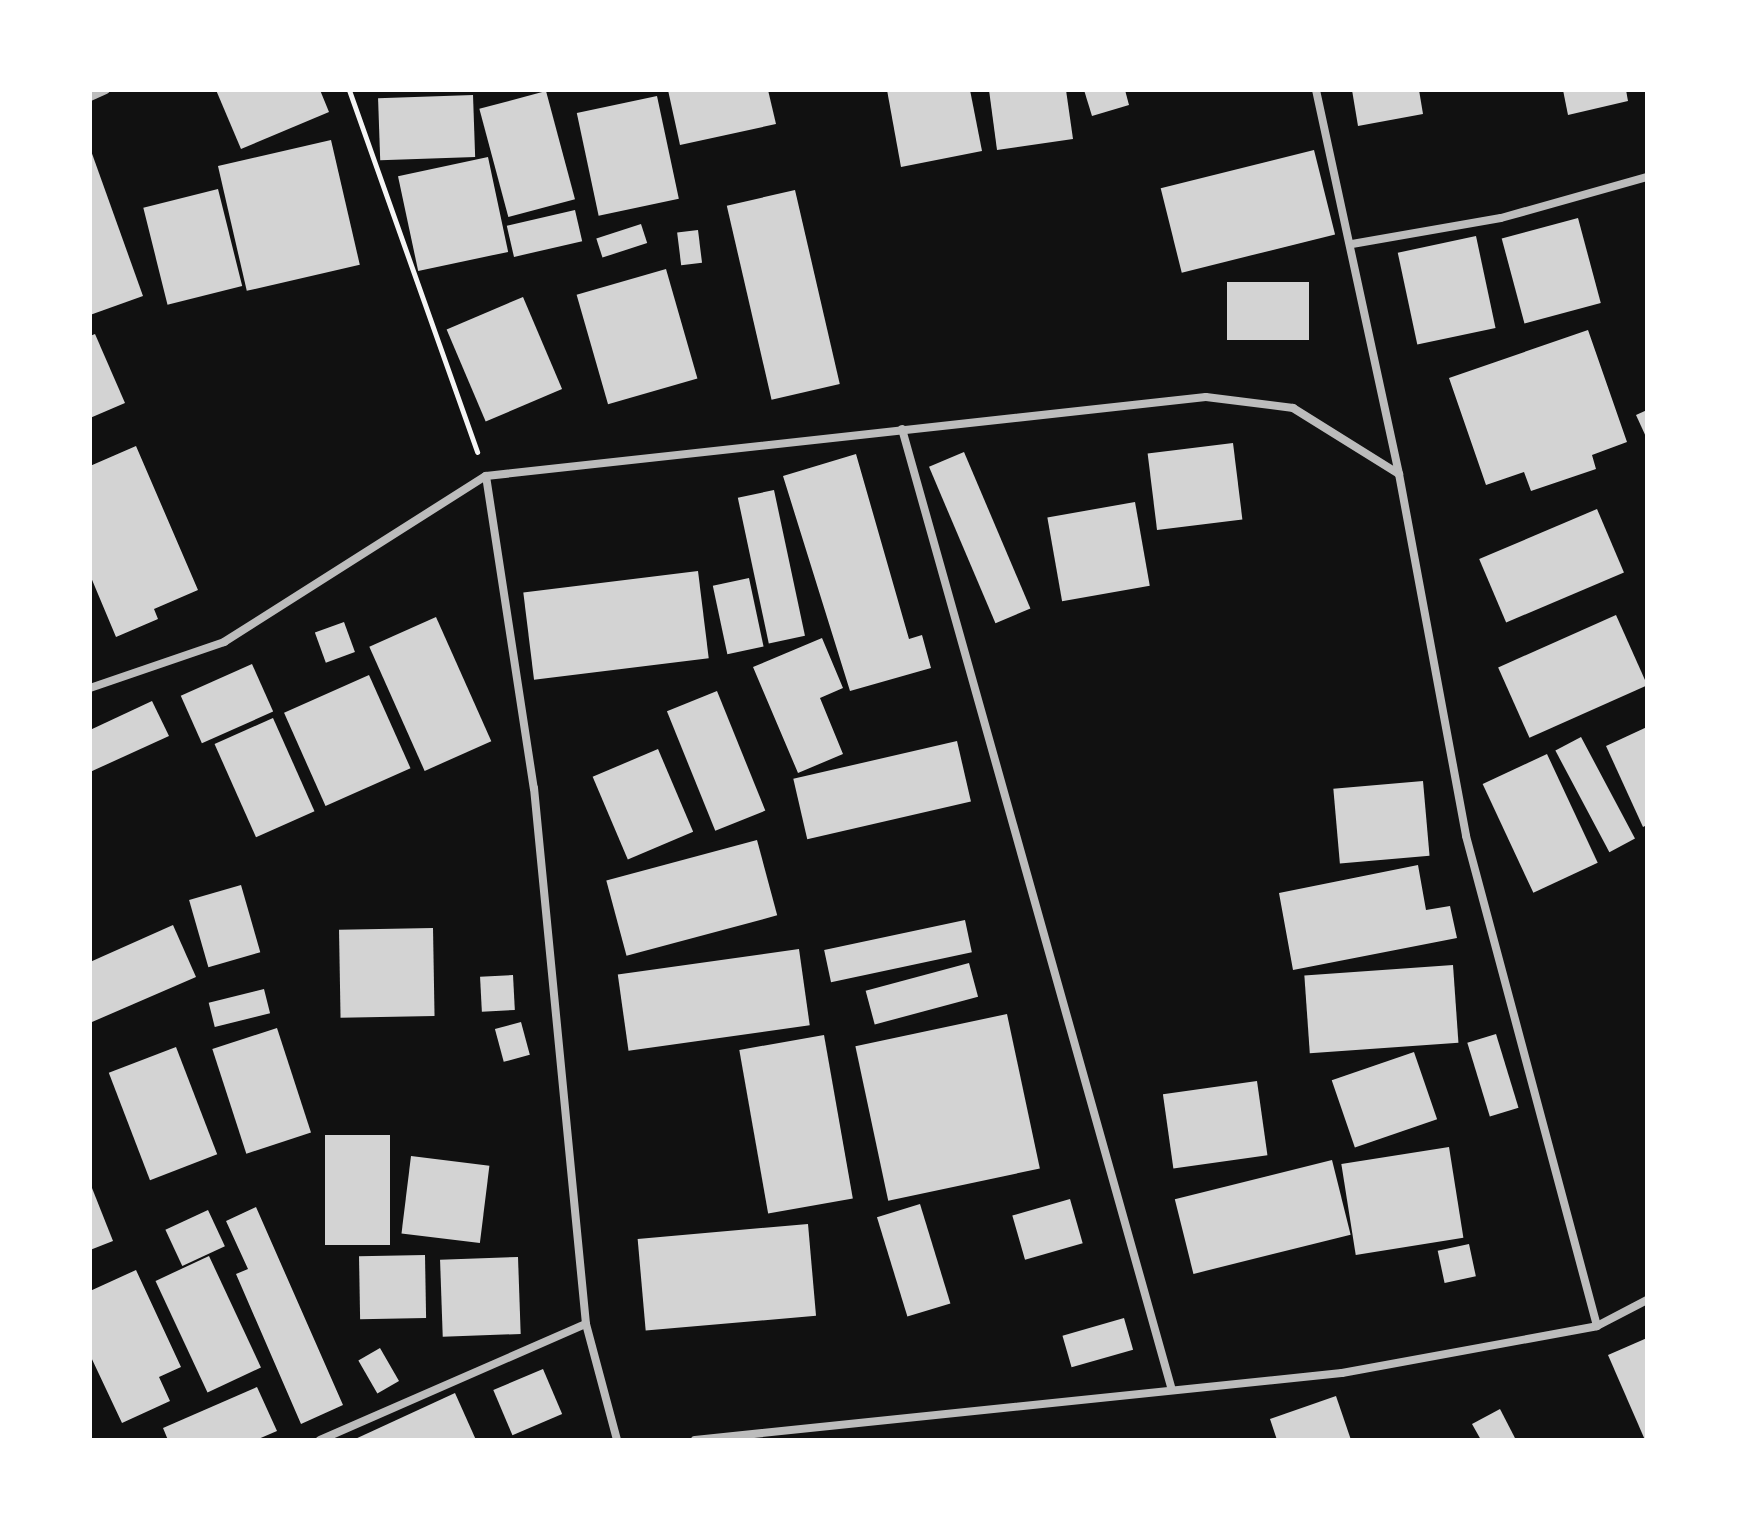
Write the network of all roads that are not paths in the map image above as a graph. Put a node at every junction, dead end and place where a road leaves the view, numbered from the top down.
1 (106, 90) edge
2 (1316, 90) edge
3 (90, 97) edge
4 (1647, 177) edge
5 (1352, 244) junction
6 (902, 429) junction
7 (1399, 474) junction
8 (486, 476) junction
9 (90, 688) edge
10 (1647, 1300) edge
11 (586, 1324) junction
12 (1597, 1326) junction
13 (1172, 1390) junction
14 (320, 1440) edge
15 (617, 1440) edge
16 (695, 1440) edge

1 - 3 street
2 - 5 street
4 - 5 street
5 - 7 street
6 - 7 street
6 - 8 street
6 - 13 street
7 - 12 street
8 - 9 street
8 - 11 street
10 - 12 street
11 - 14 street
11 - 15 street
12 - 13 street
13 - 16 street

